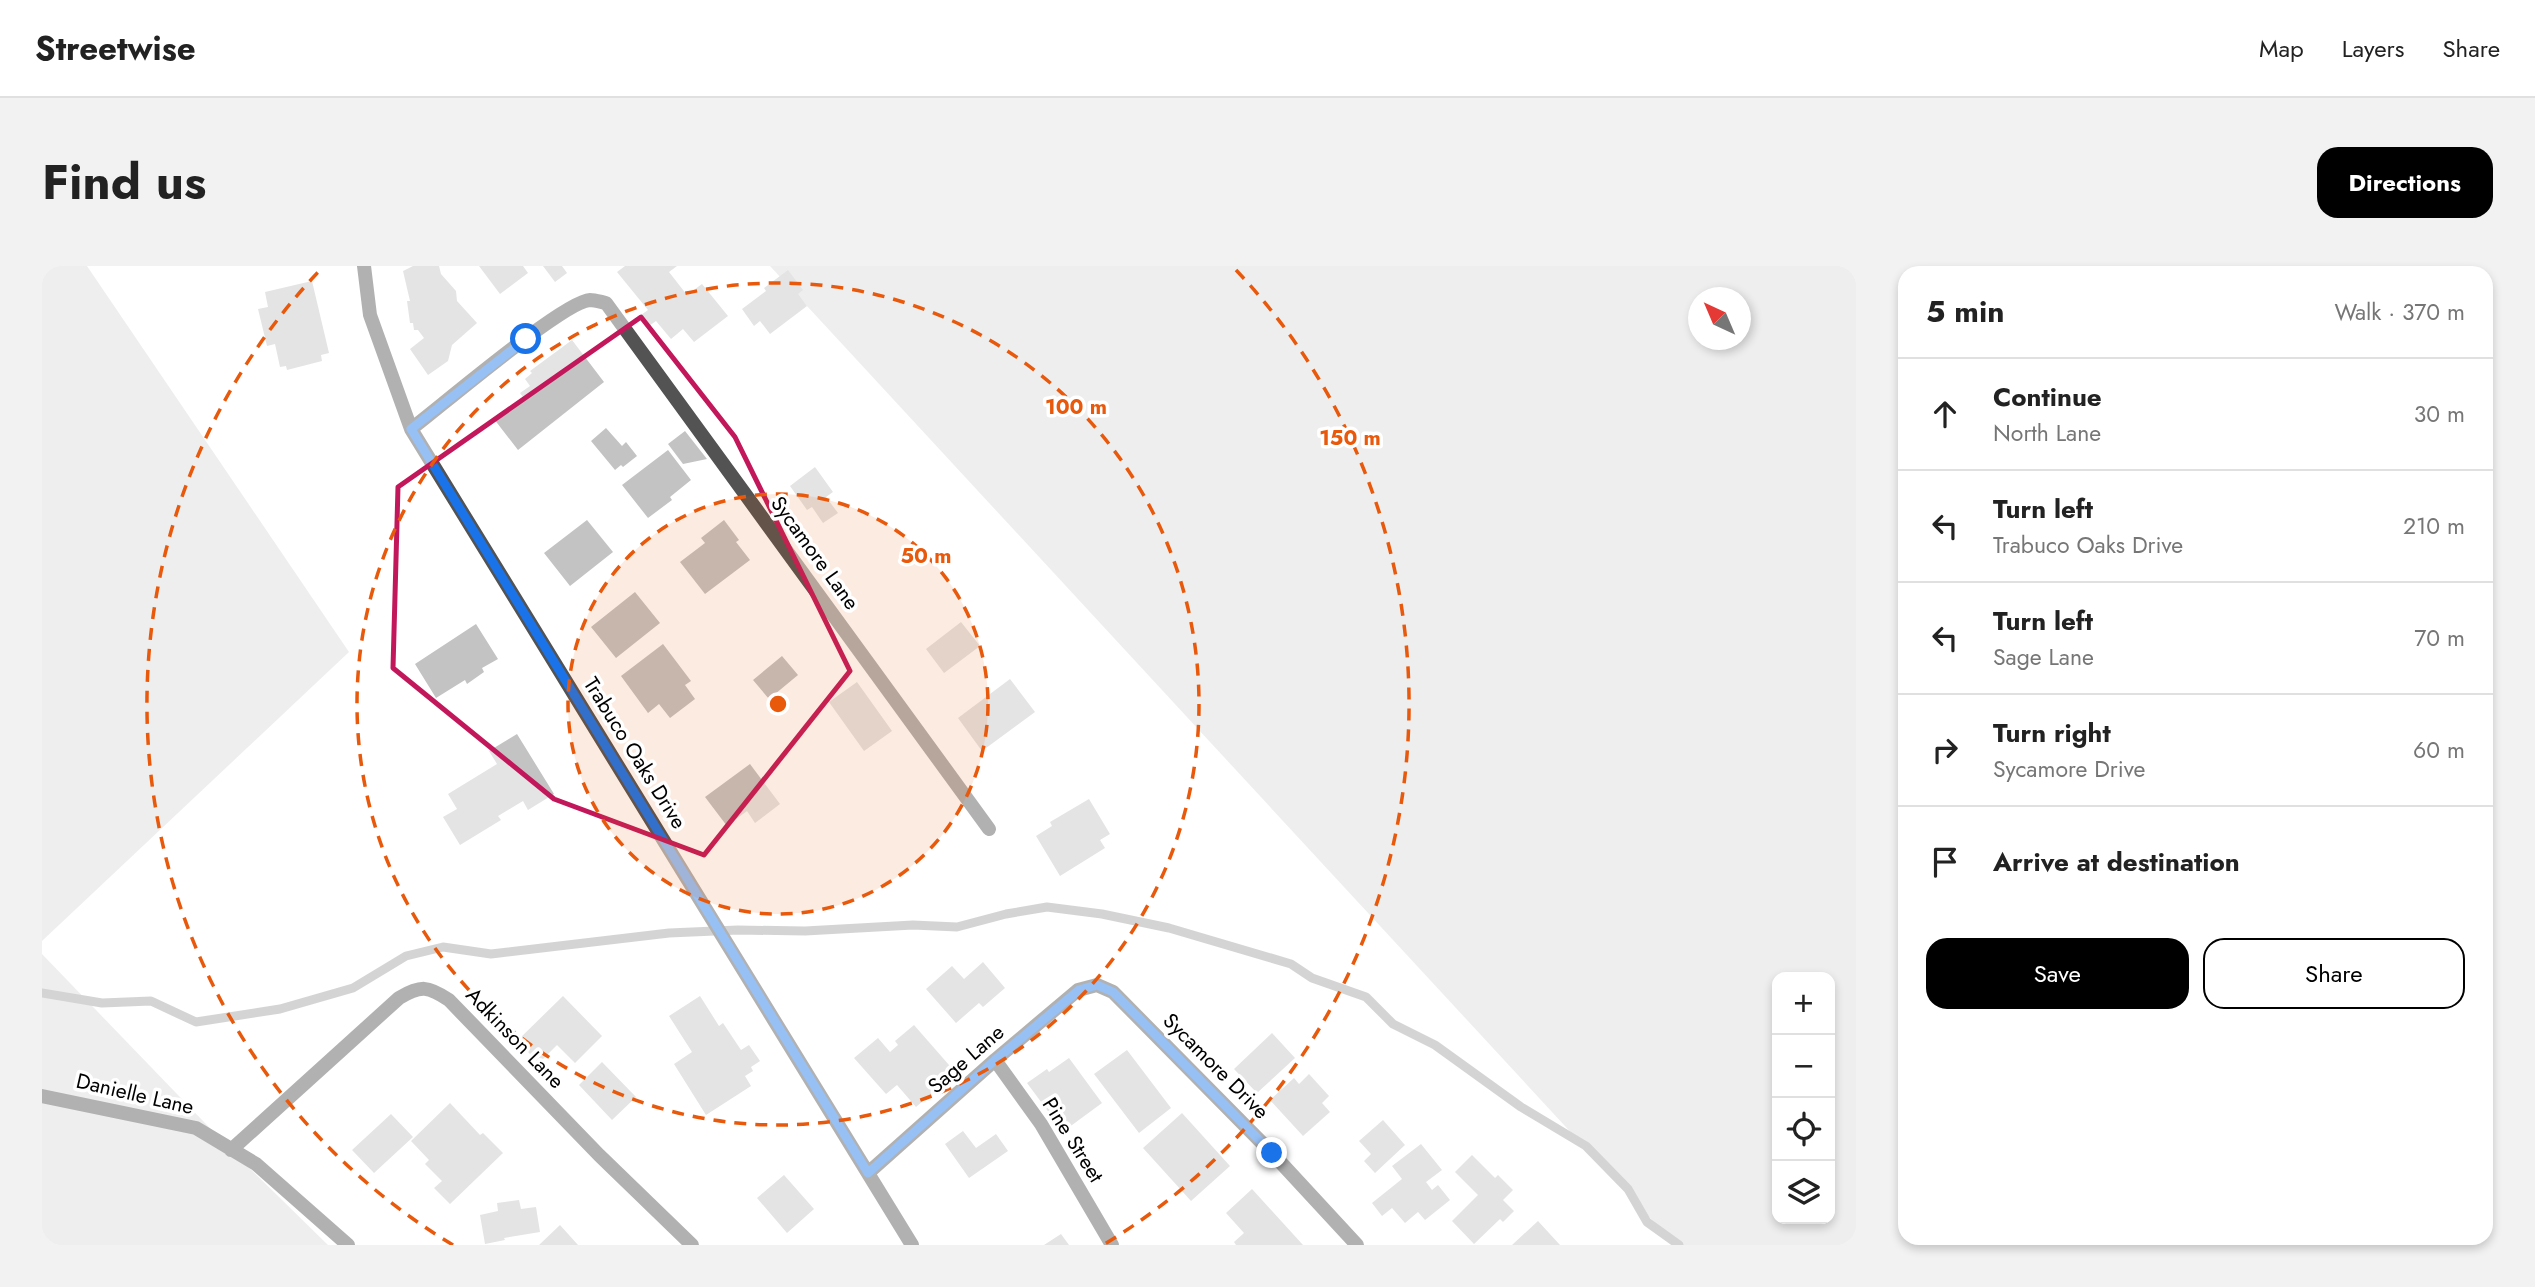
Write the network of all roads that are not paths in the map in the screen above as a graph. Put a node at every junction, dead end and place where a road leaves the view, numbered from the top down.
1 (364, 266) edge
2 (411, 429) junction
3 (989, 830) dead end
4 (1097, 985) joint
5 (995, 1060) junction
6 (42, 1096) edge
7 (232, 1150) junction
8 (868, 1173) junction
9 (348, 1245) edge
10 (692, 1245) edge
11 (912, 1245) edge
12 (1112, 1245) edge
13 (1357, 1245) edge

1 - 2 street, Trabuco Oaks Drive
2 - 3 street, Sycamore Lane
2 - 8 street, Trabuco Oaks Drive
4 - 5 street, Sage Lane
4 - 13 street, Sycamore Drive
5 - 8 street, Sage Lane
5 - 12 street, Pine Street
6 - 7 street, Danielle Lane
7 - 9 street, Danielle Lane
7 - 10 street, Adkinson Lane
8 - 11 street, Trabuco Oaks Drive

